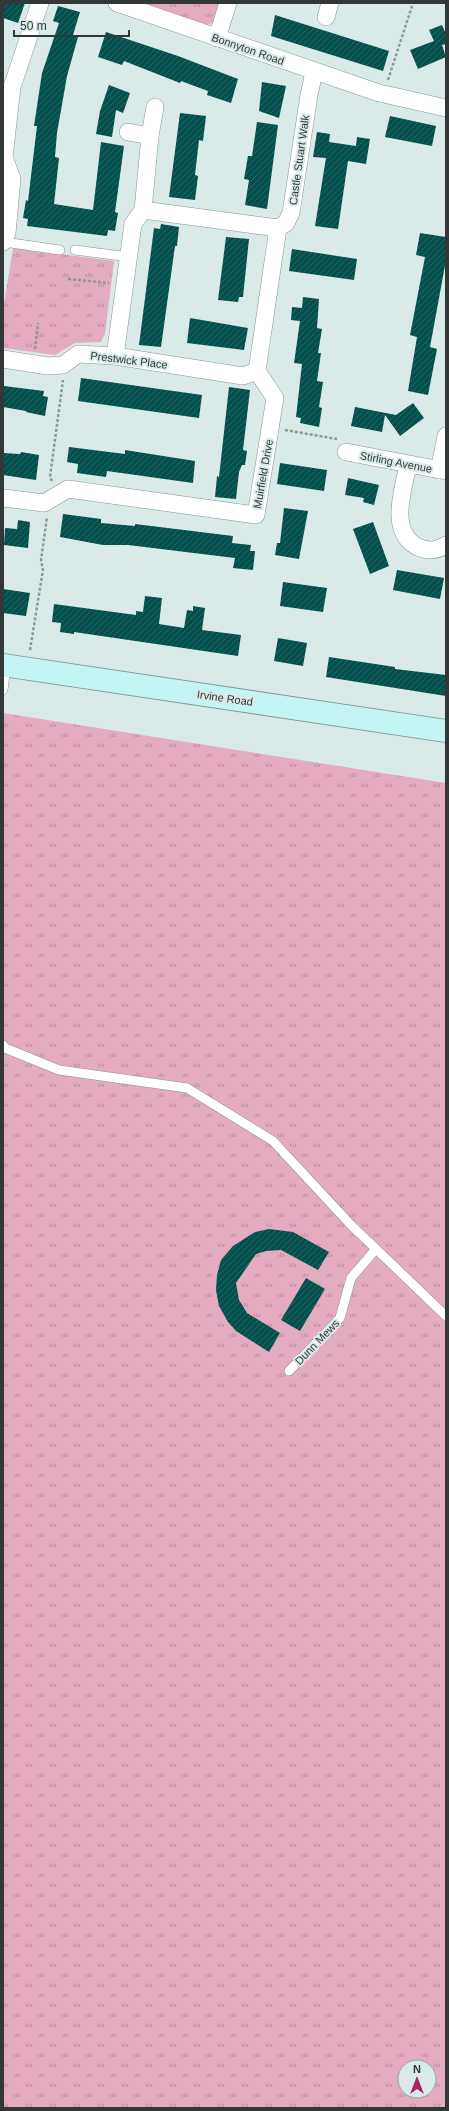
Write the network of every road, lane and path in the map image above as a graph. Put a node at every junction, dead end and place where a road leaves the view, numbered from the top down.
1 (40, 3) edge
2 (228, 3) edge
3 (413, 3) edge
4 (127, 5) edge
5 (217, 38) junction
6 (314, 72) junction
7 (7, 87) edge
8 (383, 94) junction
9 (155, 107) dead end
10 (446, 108) edge
11 (128, 132) dead end
12 (150, 136) junction
13 (143, 210) junction
14 (278, 228) junction
15 (4, 242) edge
16 (60, 250) dead end
17 (75, 250) dead end
18 (129, 257) junction
19 (68, 279) dead end
20 (124, 285) junction
21 (38, 323) dead end
22 (115, 356) junction
23 (3, 359) edge
24 (33, 364) junction
25 (63, 365) junction
26 (257, 371) junction
27 (271, 427) junction
28 (446, 436) edge
29 (346, 452) joint
30 (408, 465) junction
31 (443, 471) edge
32 (59, 494) junction
33 (3, 498) edge
34 (44, 503) junction
35 (446, 545) edge
36 (5, 665) edge
37 (27, 669) junction
38 (3, 690) edge
39 (446, 732) edge
40 (3, 1045) edge
41 (376, 1249) junction
42 (446, 1316) edge
43 (289, 1371) dead end

1 - 7 street
2 - 5 street
3 - 8 path
4 - 5 street, Bonnyton Road
5 - 6 street, Bonnyton Road
6 - 8 street, Bonnyton Road
6 - 14 street, Castle Stuart Walk
7 - 15 street
8 - 10 street, Bonnyton Road
9 - 12 street
11 - 12 street
12 - 13 street
13 - 14 street
13 - 18 street
14 - 26 street
15 - 16 lane
17 - 18 lane
18 - 20 street
19 - 20 path
20 - 22 street
21 - 24 path
22 - 25 street, Prestwick Place
22 - 26 street, Prestwick Place
23 - 24 street
24 - 25 street
25 - 32 path
26 - 27 street, Muirfield Drive
27 - 29 path
27 - 32 street, Muirfield Drive
28 - 31 street
29 - 30 street, Stirling Avenue
30 - 31 street, Stirling Avenue
30 - 35 street
32 - 34 street, Muirfield Drive
33 - 34 street
34 - 37 path
36 - 37 main road, Irvine Road
36 - 38 lane
37 - 39 main road, Irvine Road
40 - 41 lane
41 - 42 lane
41 - 43 lane, Dunn Mews

